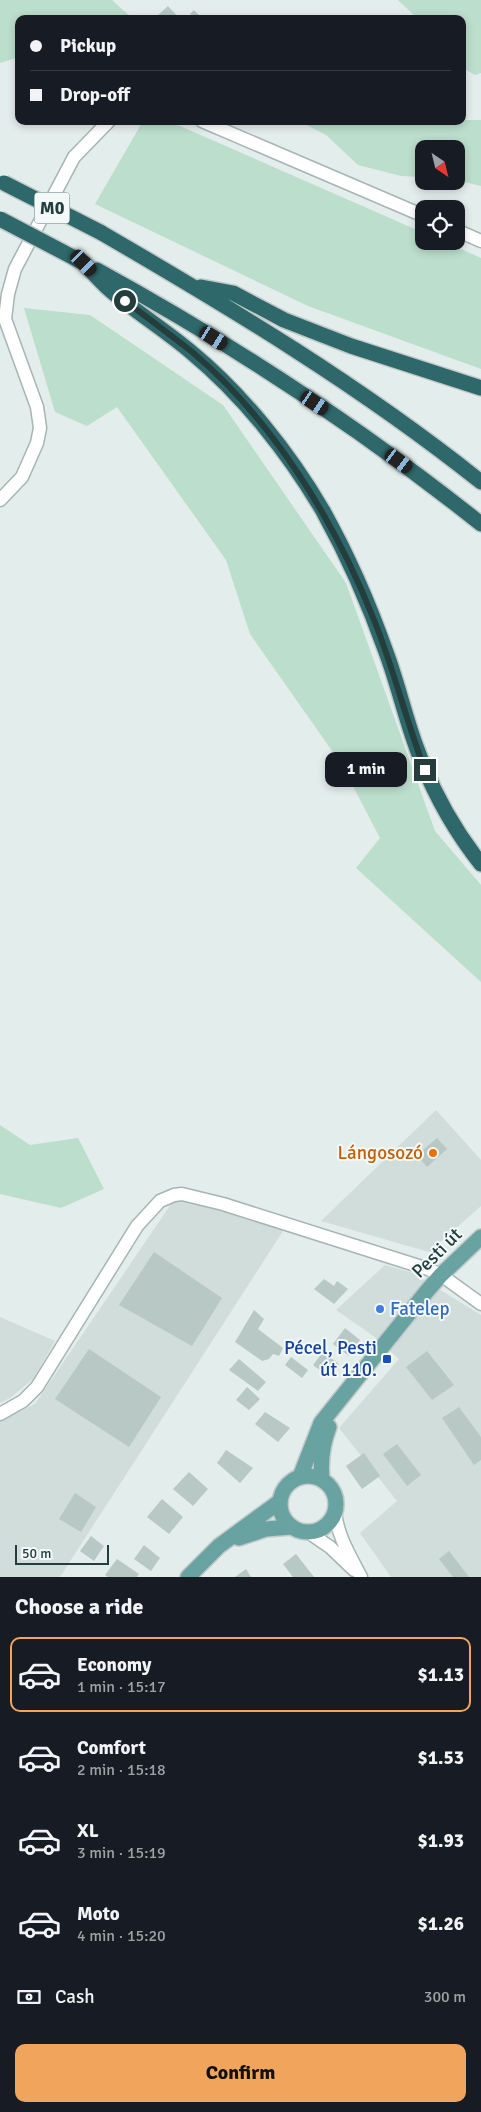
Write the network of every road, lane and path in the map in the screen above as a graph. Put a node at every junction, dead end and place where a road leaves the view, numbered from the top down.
1 (105, 125) edge
2 (211, 125) edge
3 (2, 182) edge
4 (415, 212) edge
5 (0, 219) edge
6 (465, 234) edge
7 (481, 241) edge
8 (84, 263) junction
9 (190, 284) junction
10 (481, 388) edge
11 (481, 482) edge
12 (0, 500) edge
13 (481, 524) edge
14 (481, 864) edge
15 (481, 1237) edge
16 (440, 1275) junction
17 (481, 1304) edge
18 (348, 1391) junction
19 (0, 1414) edge
20 (300, 1477) junction
21 (322, 1479) junction
22 (279, 1502) junction
23 (335, 1511) junction
24 (291, 1527) junction
25 (308, 1532) junction
26 (219, 1546) junction
27 (188, 1577) edge
28 (360, 1577) edge

1 - 12 street
2 - 4 street
3 - 9 highway, M0, bridge
5 - 8 highway, M0, bridge
6 - 7 street
8 - 13 highway, M0
8 - 14 highway
9 - 10 highway
9 - 11 highway, M0
15 - 16 main road, Pesti út
16 - 17 street
16 - 18 main road, Pesti út
16 - 19 street
18 - 20 main road, Pesti út
18 - 21 main road, Pesti út
20 - 21 main road
20 - 22 main road
21 - 23 main road
22 - 24 main road
22 - 26 main road
23 - 25 main road
23 - 28 street
24 - 25 main road
24 - 26 main road
25 - 28 street
26 - 27 main road

